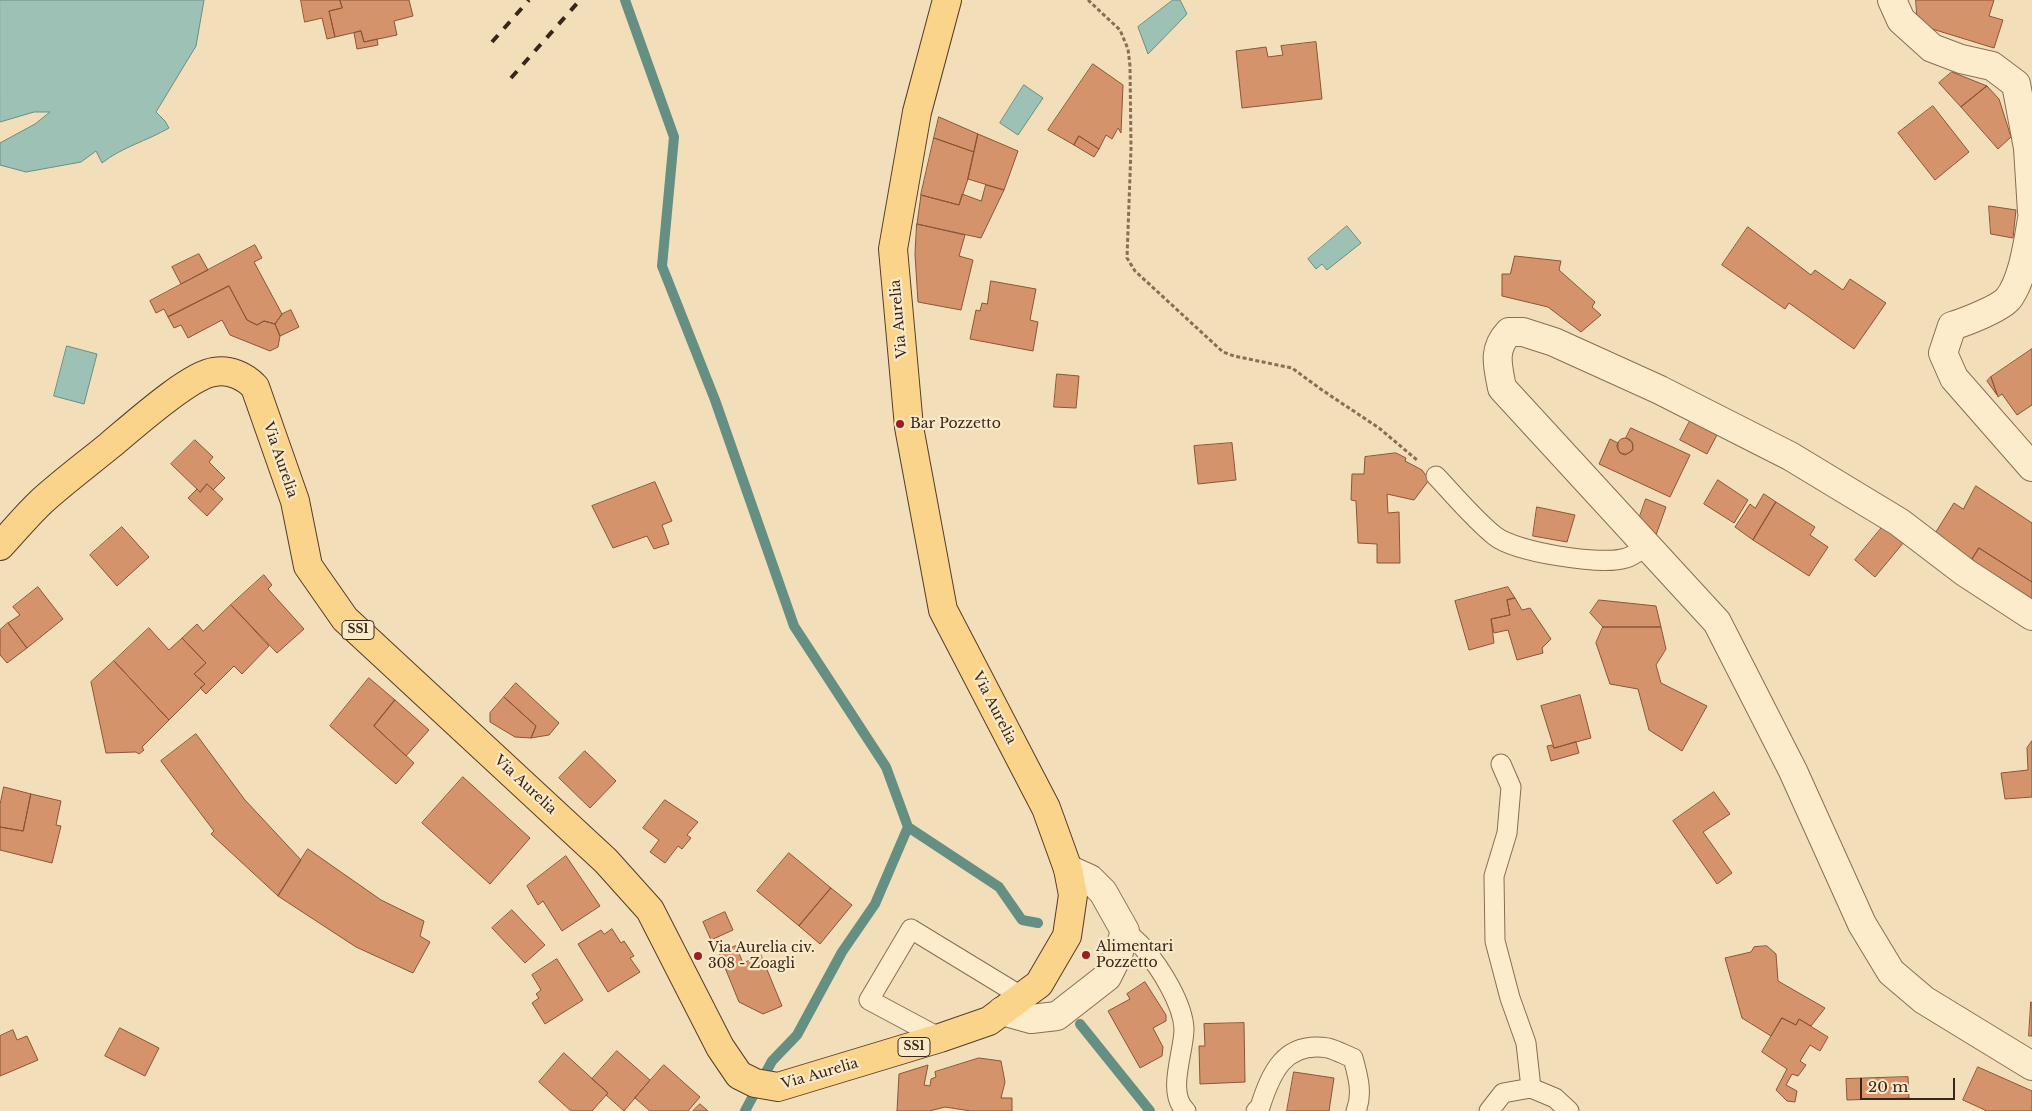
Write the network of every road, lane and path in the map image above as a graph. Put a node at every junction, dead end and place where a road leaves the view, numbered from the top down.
1 (947, 0) edge
2 (1088, 0) edge
3 (1892, 0) edge
4 (2032, 212) edge
5 (2032, 218) edge
6 (2032, 467) edge
7 (1436, 476) joint
8 (0, 546) edge
9 (1646, 546) junction
10 (2032, 616) edge
11 (1501, 764) dead end
12 (1068, 869) junction
13 (1125, 931) junction
14 (1021, 997) junction
15 (940, 1038) junction
16 (2032, 1066) edge
17 (1531, 1088) junction
18 (1186, 1111) edge
19 (1256, 1111) edge
20 (1356, 1111) edge
21 (1489, 1111) edge
22 (1569, 1111) edge

1 - 12 main road, Via Aurelia / SS1
2 - 7 path
3 - 4 street
5 - 6 street
7 - 9 lane
8 - 15 main road, Via Aurelia / SS1
9 - 10 street
9 - 16 street
11 - 17 lane
12 - 13 street
12 - 14 main road, Via Aurelia / SS1
13 - 14 street
13 - 18 lane
14 - 15 main road, Via Aurelia / SS1
14 - 15 lane
17 - 21 lane
17 - 22 lane
19 - 20 lane

